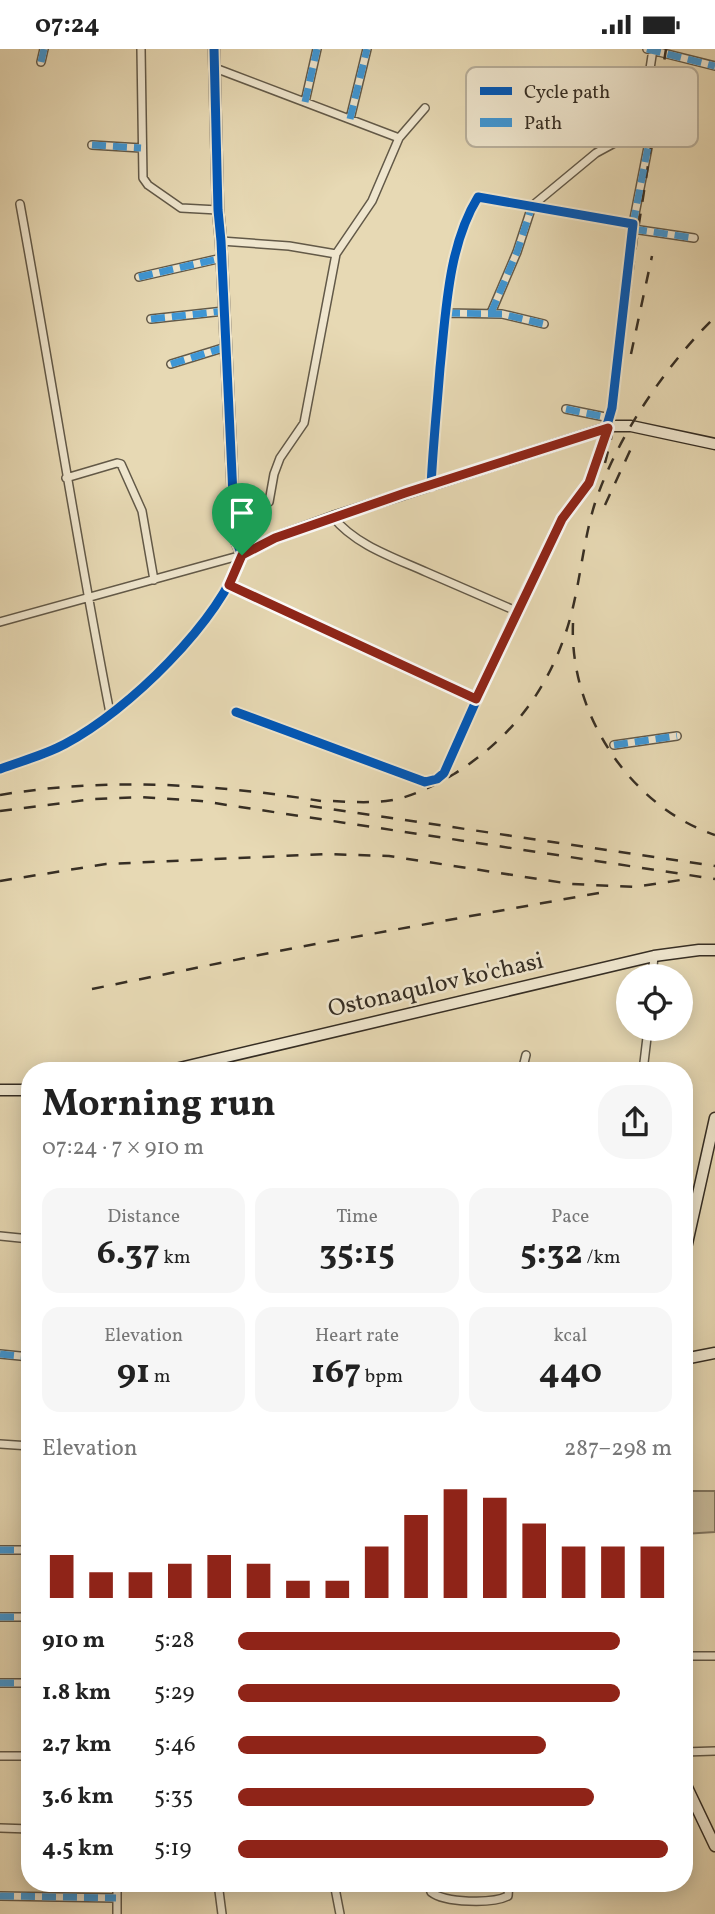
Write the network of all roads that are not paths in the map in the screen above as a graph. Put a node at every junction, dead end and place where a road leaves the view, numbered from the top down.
1 (44, 49) edge
2 (141, 49) edge
3 (214, 49) edge
4 (317, 49) edge
5 (367, 49) edge
6 (651, 50) edge
7 (41, 62) dead end
8 (715, 67) edge
9 (215, 68) junction
10 (305, 102) junction
11 (425, 108) dead end
12 (350, 119) junction
13 (399, 138) junction
14 (92, 145) dead end
15 (607, 147) edge
16 (648, 147) edge
17 (141, 148) junction
18 (20, 204) dead end
19 (532, 206) junction
20 (218, 210) junction
21 (633, 227) junction
22 (694, 238) dead end
23 (221, 241) junction
24 (335, 254) junction
25 (222, 258) junction
26 (139, 277) dead end
27 (225, 311) junction
28 (446, 313) junction
29 (491, 313) junction
30 (151, 319) dead end
31 (544, 324) dead end
32 (226, 347) junction
33 (172, 364) dead end
34 (566, 409) dead end
35 (609, 423) junction
36 (715, 444) edge
37 (66, 478) junction
38 (431, 486) junction
39 (269, 502) dead end
40 (333, 517) junction
41 (242, 555) junction
42 (153, 580) junction
43 (229, 585) junction
44 (88, 598) junction
45 (516, 611) junction
46 (0, 622) edge
47 (476, 699) junction
48 (236, 712) dead end
49 (110, 713) junction
50 (677, 736) dead end
51 (614, 745) dead end
52 (0, 769) edge
53 (715, 950) edge
54 (654, 956) junction
55 (654, 964) edge
56 (647, 1041) edge
57 (526, 1055) dead end
58 (216, 1062) edge
59 (524, 1062) edge
60 (644, 1062) edge
61 (0, 1090) edge
62 (21, 1090) edge
63 (715, 1118) edge
64 (693, 1200) edge
65 (697, 1201) junction
66 (693, 1218) edge
67 (0, 1236) edge
68 (21, 1237) edge
69 (715, 1353) edge
70 (0, 1354) edge
71 (21, 1356) edge
72 (693, 1357) edge
73 (0, 1444) edge
74 (21, 1445) edge
75 (0, 1550) edge
76 (21, 1550) edge
77 (0, 1617) edge
78 (21, 1617) edge
79 (693, 1656) edge
80 (715, 1656) edge
81 (0, 1683) edge
82 (21, 1683) edge
83 (715, 1751) edge
84 (693, 1752) edge
85 (0, 1756) edge
86 (21, 1756) edge
87 (693, 1810) edge
88 (0, 1828) edge
89 (21, 1829) edge
90 (715, 1846) edge
91 (117, 1892) edge
92 (219, 1892) edge
93 (336, 1892) edge
94 (431, 1892) edge
95 (508, 1892) edge
96 (0, 1896) edge
97 (117, 1898) junction
98 (117, 1914) edge
99 (222, 1914) edge
100 (340, 1914) edge

1 - 7 street
2 - 17 street
3 - 9 street
4 - 10 street
5 - 12 street
6 - 8 street
9 - 10 street
9 - 20 street
10 - 12 street
11 - 13 street
12 - 13 street
13 - 24 street
14 - 17 street
15 - 19 street
16 - 21 street
17 - 20 street
18 - 37 street
19 - 21 street
19 - 28 street
19 - 29 street
20 - 23 street
21 - 22 street
21 - 35 street
23 - 24 street
23 - 25 street
24 - 39 street
25 - 26 street
25 - 27 street
27 - 30 street
27 - 32 street
28 - 29 street
28 - 38 street
29 - 31 street
32 - 33 street
32 - 41 street
34 - 35 street
35 - 36 street
35 - 38 street
35 - 45 street
37 - 42 street
37 - 44 street
38 - 40 street
40 - 41 street
40 - 45 street
41 - 42 street
41 - 43 street
42 - 44 street
43 - 47 street
43 - 49 street
44 - 46 street
44 - 49 street
45 - 47 street
47 - 48 street
49 - 52 street
50 - 51 street
53 - 54 street, Ostonaqulov ko'chasi
54 - 55 street
54 - 58 street, Ostonaqulov ko'chasi
56 - 60 street
57 - 59 street
61 - 62 street
63 - 65 street
64 - 65 street
65 - 66 street
67 - 68 street
69 - 72 street
70 - 71 street
73 - 74 street
75 - 76 street
77 - 78 street
79 - 80 street
81 - 82 street
83 - 84 street
85 - 86 street
87 - 90 street
88 - 89 street
91 - 97 street
92 - 99 street
93 - 100 street
94 - 95 street
96 - 97 street
97 - 98 street

